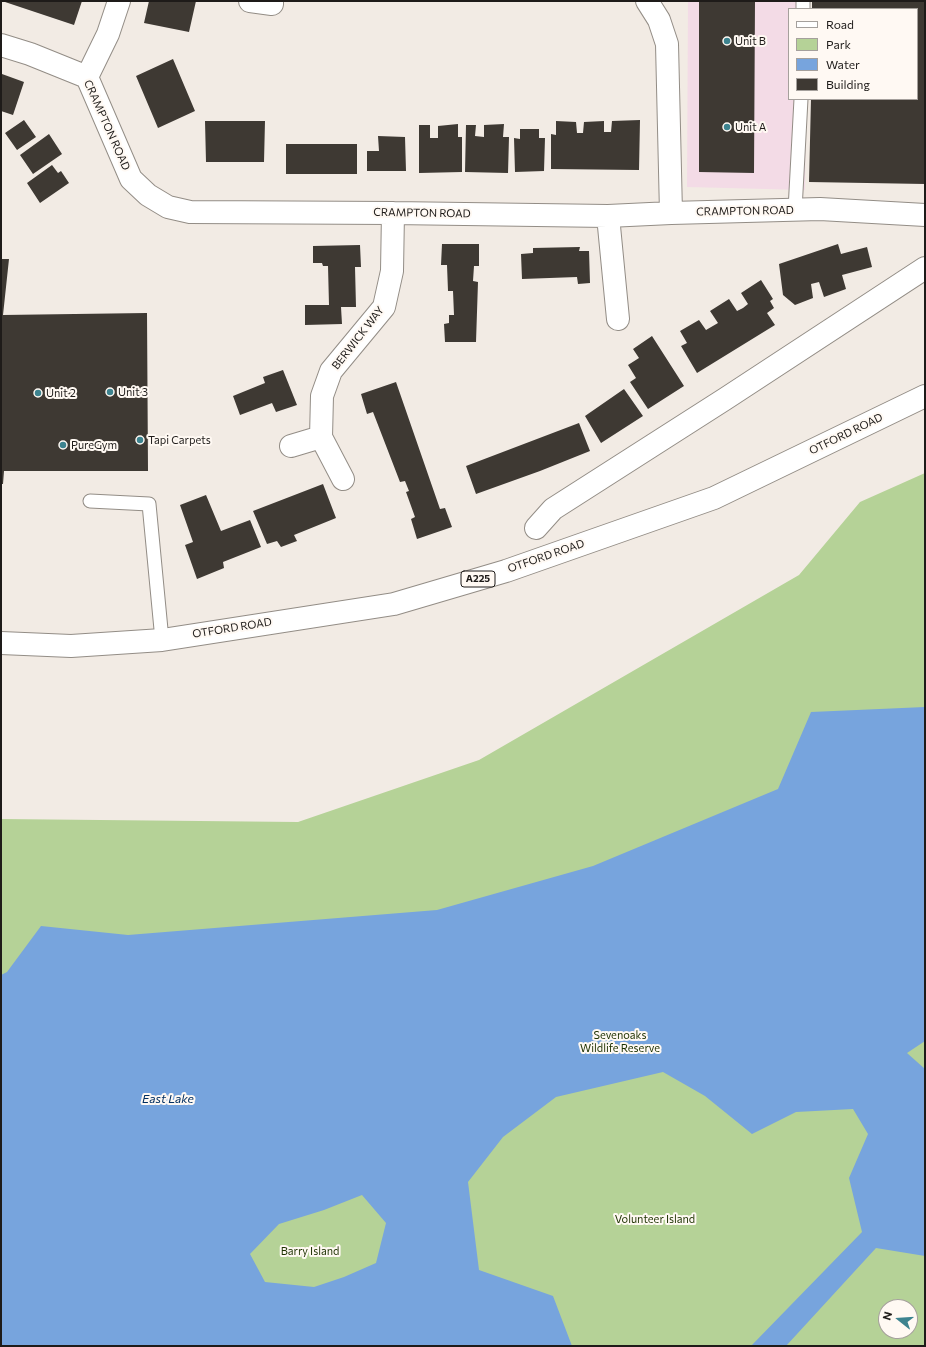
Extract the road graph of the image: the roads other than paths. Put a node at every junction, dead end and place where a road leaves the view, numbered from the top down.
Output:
1 (119, 1) edge
2 (250, 1) edge
3 (272, 1) edge
4 (647, 1) edge
5 (1, 45) edge
6 (87, 77) junction
7 (801, 100) edge
8 (795, 210) junction
9 (393, 213) junction
10 (671, 213) junction
11 (925, 215) edge
12 (608, 216) junction
13 (925, 268) edge
14 (618, 319) dead end
15 (925, 396) edge
16 (321, 437) junction
17 (291, 446) dead end
18 (343, 479) dead end
19 (90, 501) dead end
20 (536, 528) dead end
21 (162, 640) junction
22 (1, 643) edge

1 - 6 street
2 - 3 street
4 - 10 street
5 - 6 street, CRAMPTON ROAD
6 - 9 street, CRAMPTON ROAD
7 - 8 lane
8 - 10 street, CRAMPTON ROAD
8 - 11 street, CRAMPTON ROAD
9 - 12 street, CRAMPTON ROAD
9 - 16 street, BERWICK WAY
10 - 12 street, CRAMPTON ROAD
12 - 14 street
13 - 20 street
15 - 21 street, OTFORD ROAD / A225
16 - 17 street
16 - 18 street, BERWICK WAY
19 - 21 lane
21 - 22 street, OTFORD ROAD / A225

